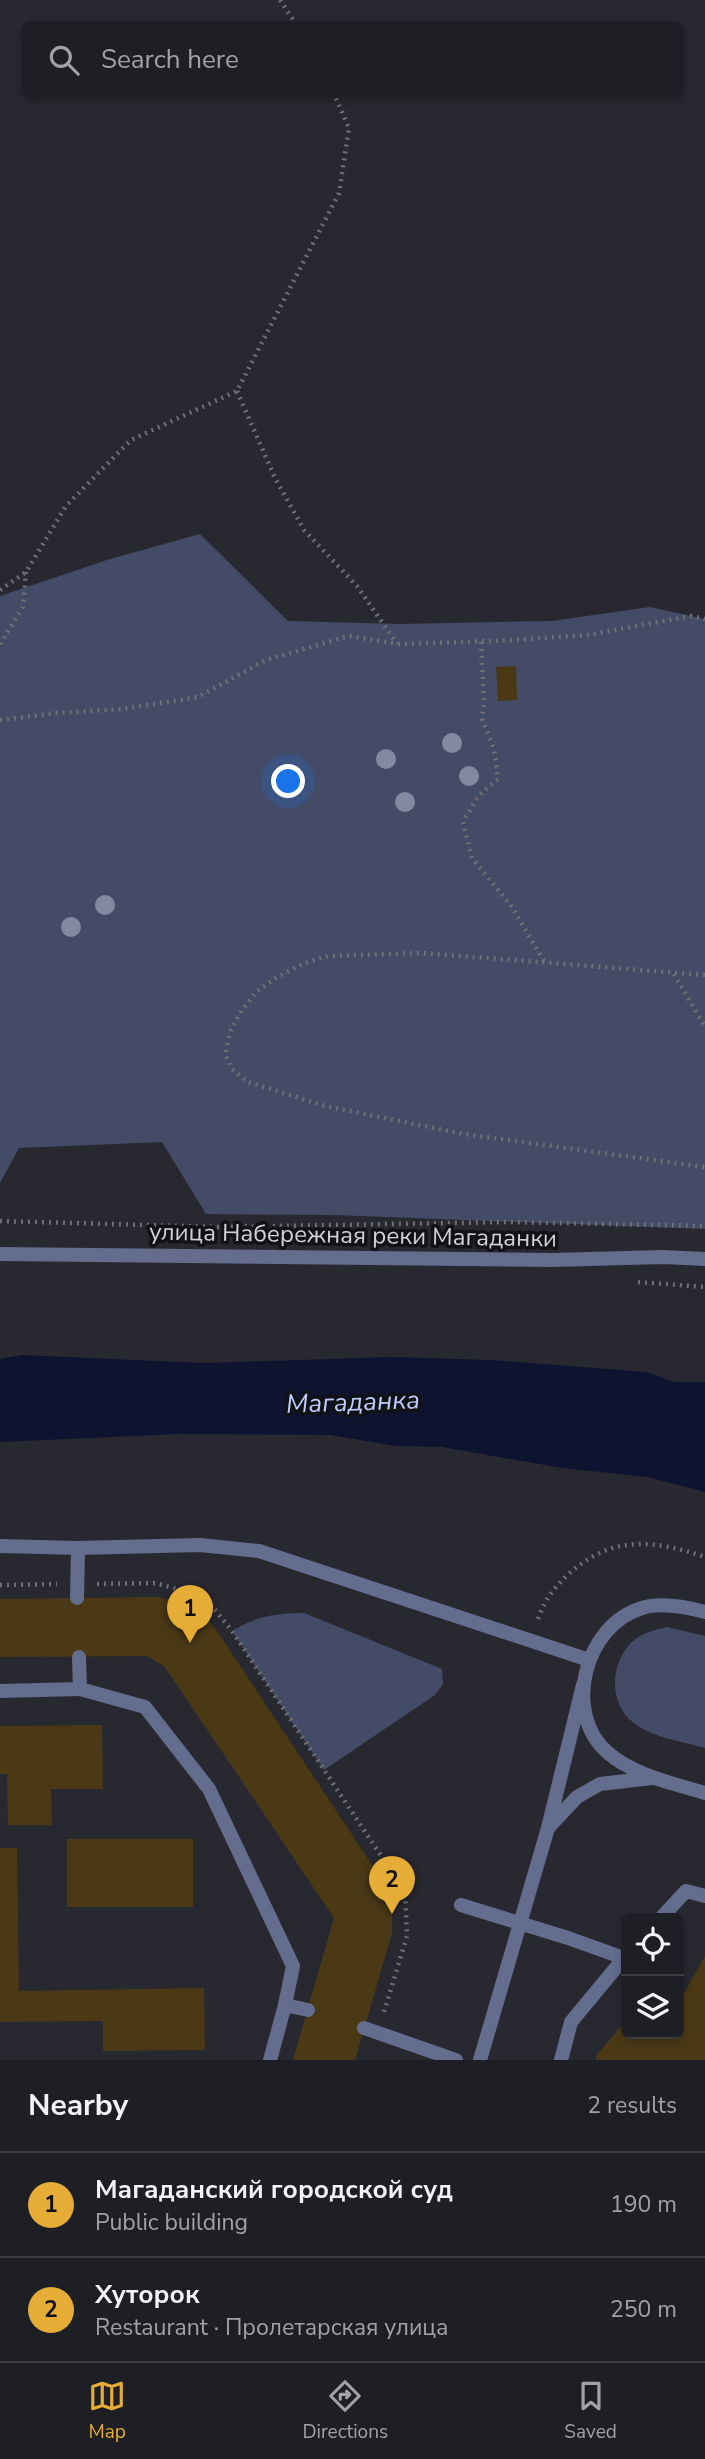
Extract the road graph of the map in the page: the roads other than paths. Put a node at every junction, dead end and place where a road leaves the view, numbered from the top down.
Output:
1 (0, 1254) edge
2 (705, 1259) edge
3 (0, 1546) edge
4 (78, 1548) junction
5 (77, 1591) road end
6 (703, 1612) edge
7 (79, 1657) dead end
8 (589, 1660) junction
9 (583, 1685) junction
10 (80, 1689) junction
11 (0, 1691) edge
12 (656, 1778) junction
13 (705, 1793) edge
14 (548, 1828) junction
15 (705, 1896) edge
16 (461, 1905) dead end
17 (666, 1913) edge
18 (520, 1923) junction
19 (621, 1956) edge
20 (621, 1962) edge
21 (285, 2005) junction
22 (308, 2010) dead end
23 (371, 2031) road end
24 (270, 2060) edge
25 (456, 2060) edge
26 (480, 2060) edge
27 (561, 2060) edge

1 - 2 street, улица Набережная реки Магаданки
3 - 4 street
4 - 5 street
4 - 8 street
6 - 8 street
7 - 10 street
8 - 9 street
9 - 12 street
9 - 14 street
10 - 11 street
10 - 21 street
12 - 13 street
12 - 14 street
14 - 18 street
15 - 17 street
16 - 18 street
18 - 19 street
18 - 26 street
20 - 27 street
21 - 22 street
21 - 24 street
23 - 25 street

